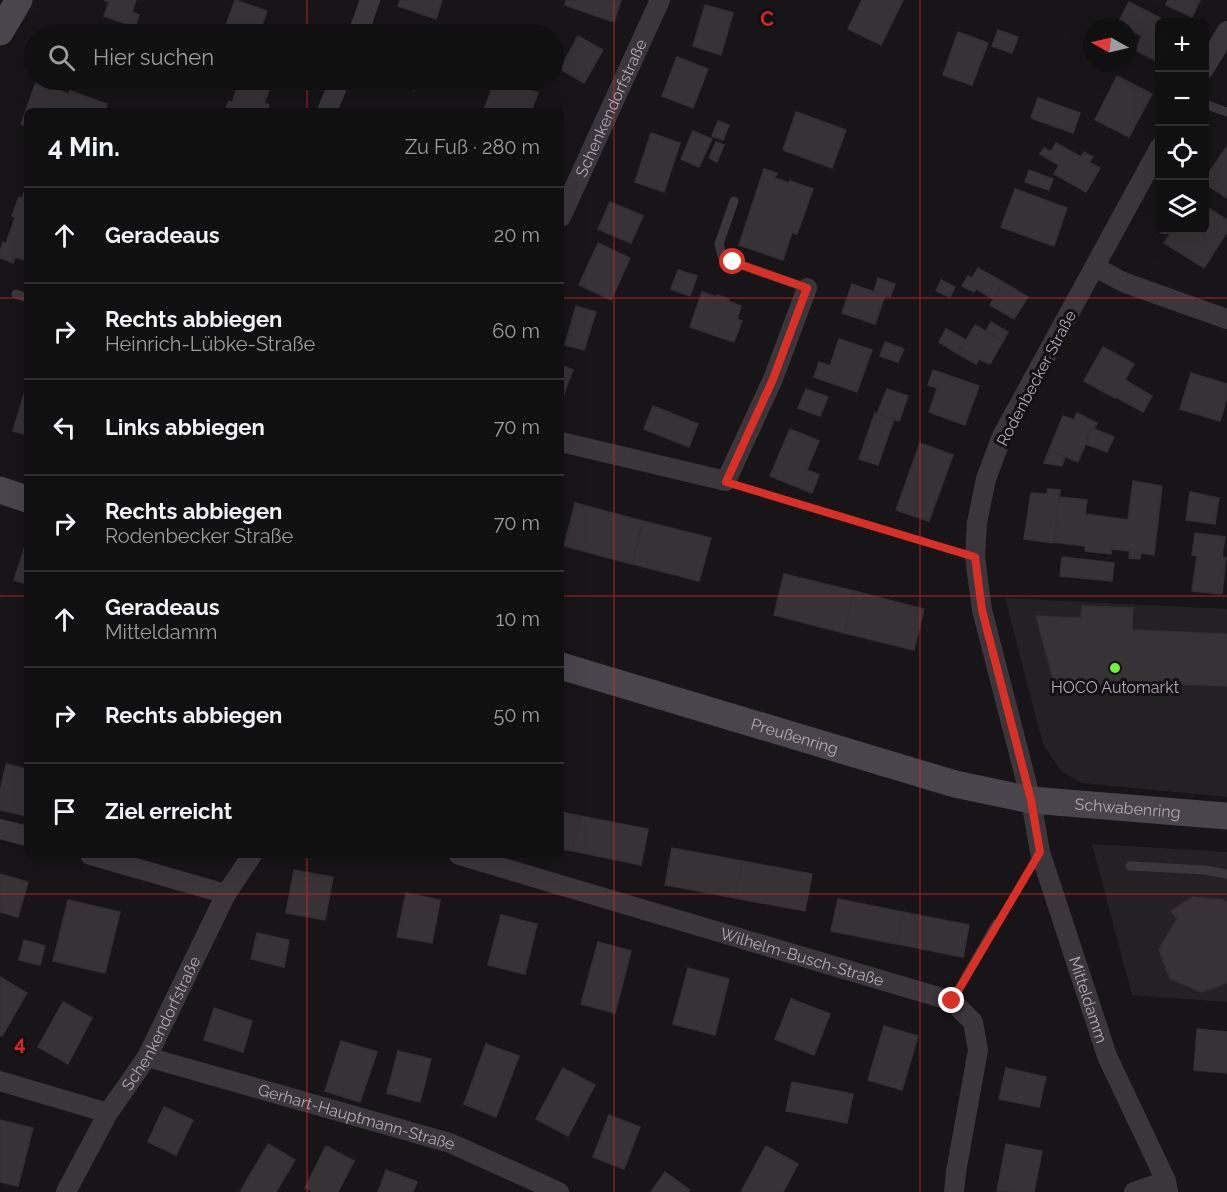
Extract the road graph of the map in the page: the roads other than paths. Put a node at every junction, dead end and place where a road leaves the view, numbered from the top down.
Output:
1 (19, 0) edge
2 (370, 0) edge
3 (660, 0) edge
4 (361, 24) edge
5 (1227, 31) edge
6 (0, 32) edge
7 (1209, 61) edge
8 (336, 90) edge
9 (1209, 106) edge
10 (328, 108) edge
11 (1227, 112) edge
12 (1155, 156) edge
13 (734, 201) dead end
14 (564, 208) edge
15 (1095, 267) junction
16 (807, 288) joint
17 (16, 294) dead end
18 (24, 297) edge
19 (1227, 319) edge
20 (564, 443) edge
21 (0, 490) edge
22 (24, 498) edge
23 (564, 667) edge
24 (1031, 800) junction
25 (1227, 816) edge
26 (0, 829) edge
27 (24, 836) edge
28 (100, 858) edge
29 (250, 858) edge
30 (469, 858) edge
31 (1130, 866) dead end
32 (1227, 874) edge
33 (226, 894) junction
34 (996, 924) road end
35 (952, 1001) junction
36 (147, 1057) junction
37 (0, 1081) edge
38 (108, 1113) junction
39 (1167, 1187) edge
40 (66, 1192) edge
41 (558, 1192) edge
42 (954, 1192) edge
43 (1134, 1192) edge

1 - 6 street
2 - 4 street
3 - 14 street, Schenkendorfstraße
5 - 7 street
8 - 10 street
9 - 11 lane
12 - 15 street, Rodenbecker Straße
13 - 16 lane
15 - 19 street
15 - 24 street, Rodenbecker Straße
16 - 20 street
17 - 18 lane
21 - 22 street
23 - 24 street, Preußenring
24 - 25 street, Schwabenring
24 - 39 street, Mitteldamm
26 - 27 street
28 - 33 street
29 - 33 street, Schenkendorfstraße
30 - 35 street, Wilhelm-Busch-Straße
31 - 32 lane
33 - 36 street, Schenkendorfstraße
34 - 35 lane
35 - 42 street, Wilhelm-Busch-Straße
36 - 38 street, Schenkendorfstraße
36 - 41 street, Gerhart-Hauptmann-Straße
37 - 38 street
38 - 40 street, Schenkendorfstraße
39 - 43 street

